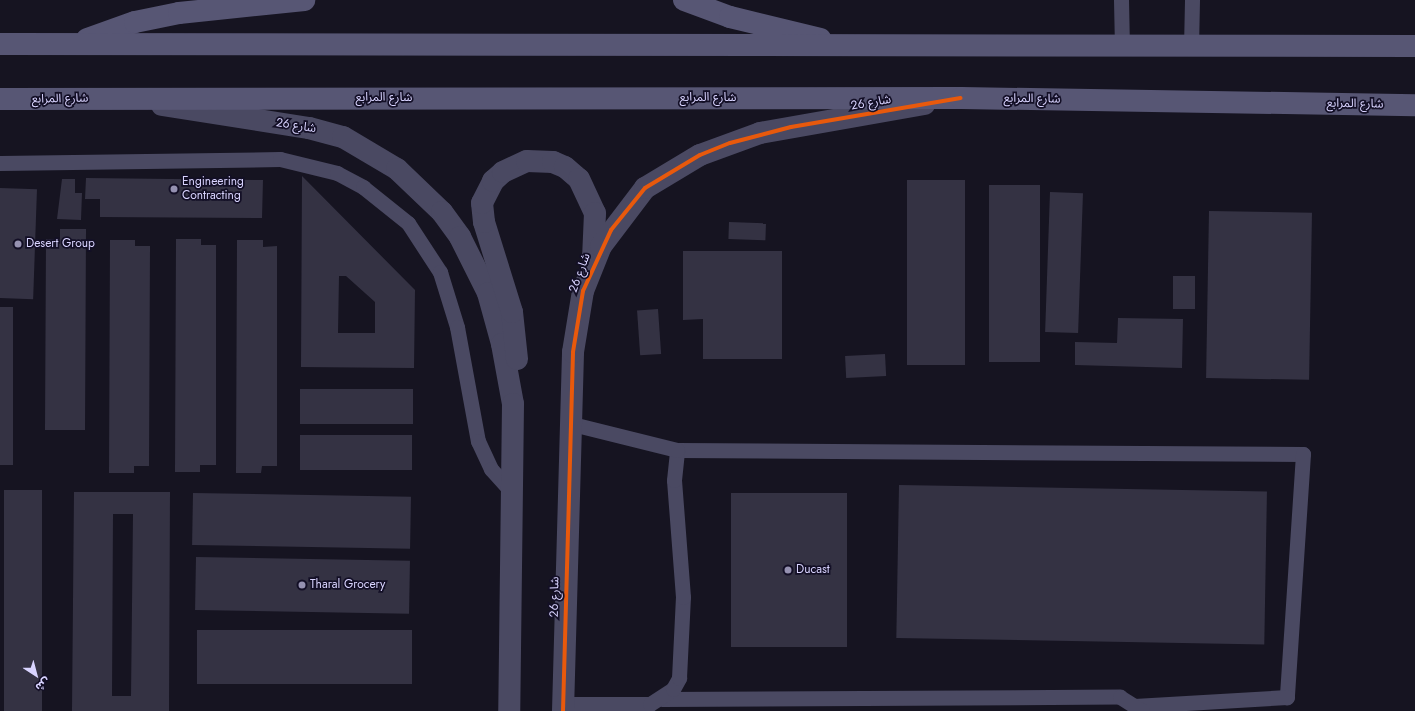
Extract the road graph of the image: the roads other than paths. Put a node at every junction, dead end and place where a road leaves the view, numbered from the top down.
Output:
1 (304, 0) edge
2 (684, 0) edge
3 (1121, 0) edge
4 (1192, 0) edge
5 (0, 44) edge
6 (72, 44) junction
7 (1415, 46) edge
8 (854, 48) junction
9 (1122, 48) junction
10 (1191, 48) junction
11 (115, 98) junction
12 (961, 98) junction
13 (0, 99) edge
14 (1415, 105) edge
15 (0, 163) edge
16 (593, 262) junction
17 (513, 404) junction
18 (568, 423) junction
19 (677, 450) junction
20 (512, 492) junction
21 (662, 699) junction
22 (563, 707) edge
23 (1138, 708) edge
24 (509, 711) edge

1 - 6 main road
2 - 8 main road
3 - 9 lane
4 - 10 lane
5 - 6 main road
6 - 8 main road
7 - 10 main road
8 - 9 main road
9 - 10 main road
11 - 12 main road, شارع المرابع
11 - 13 main road, شارع المرابع
11 - 17 street, شارع 26
12 - 14 main road, شارع المرابع
12 - 16 street, شارع 26
15 - 20 lane
16 - 17 street
16 - 18 street, شارع 26
17 - 20 street, شارع 26
18 - 19 lane
18 - 22 street, شارع 26
19 - 21 lane
19 - 23 lane
20 - 24 street, شارع 26
21 - 22 lane
21 - 23 lane

